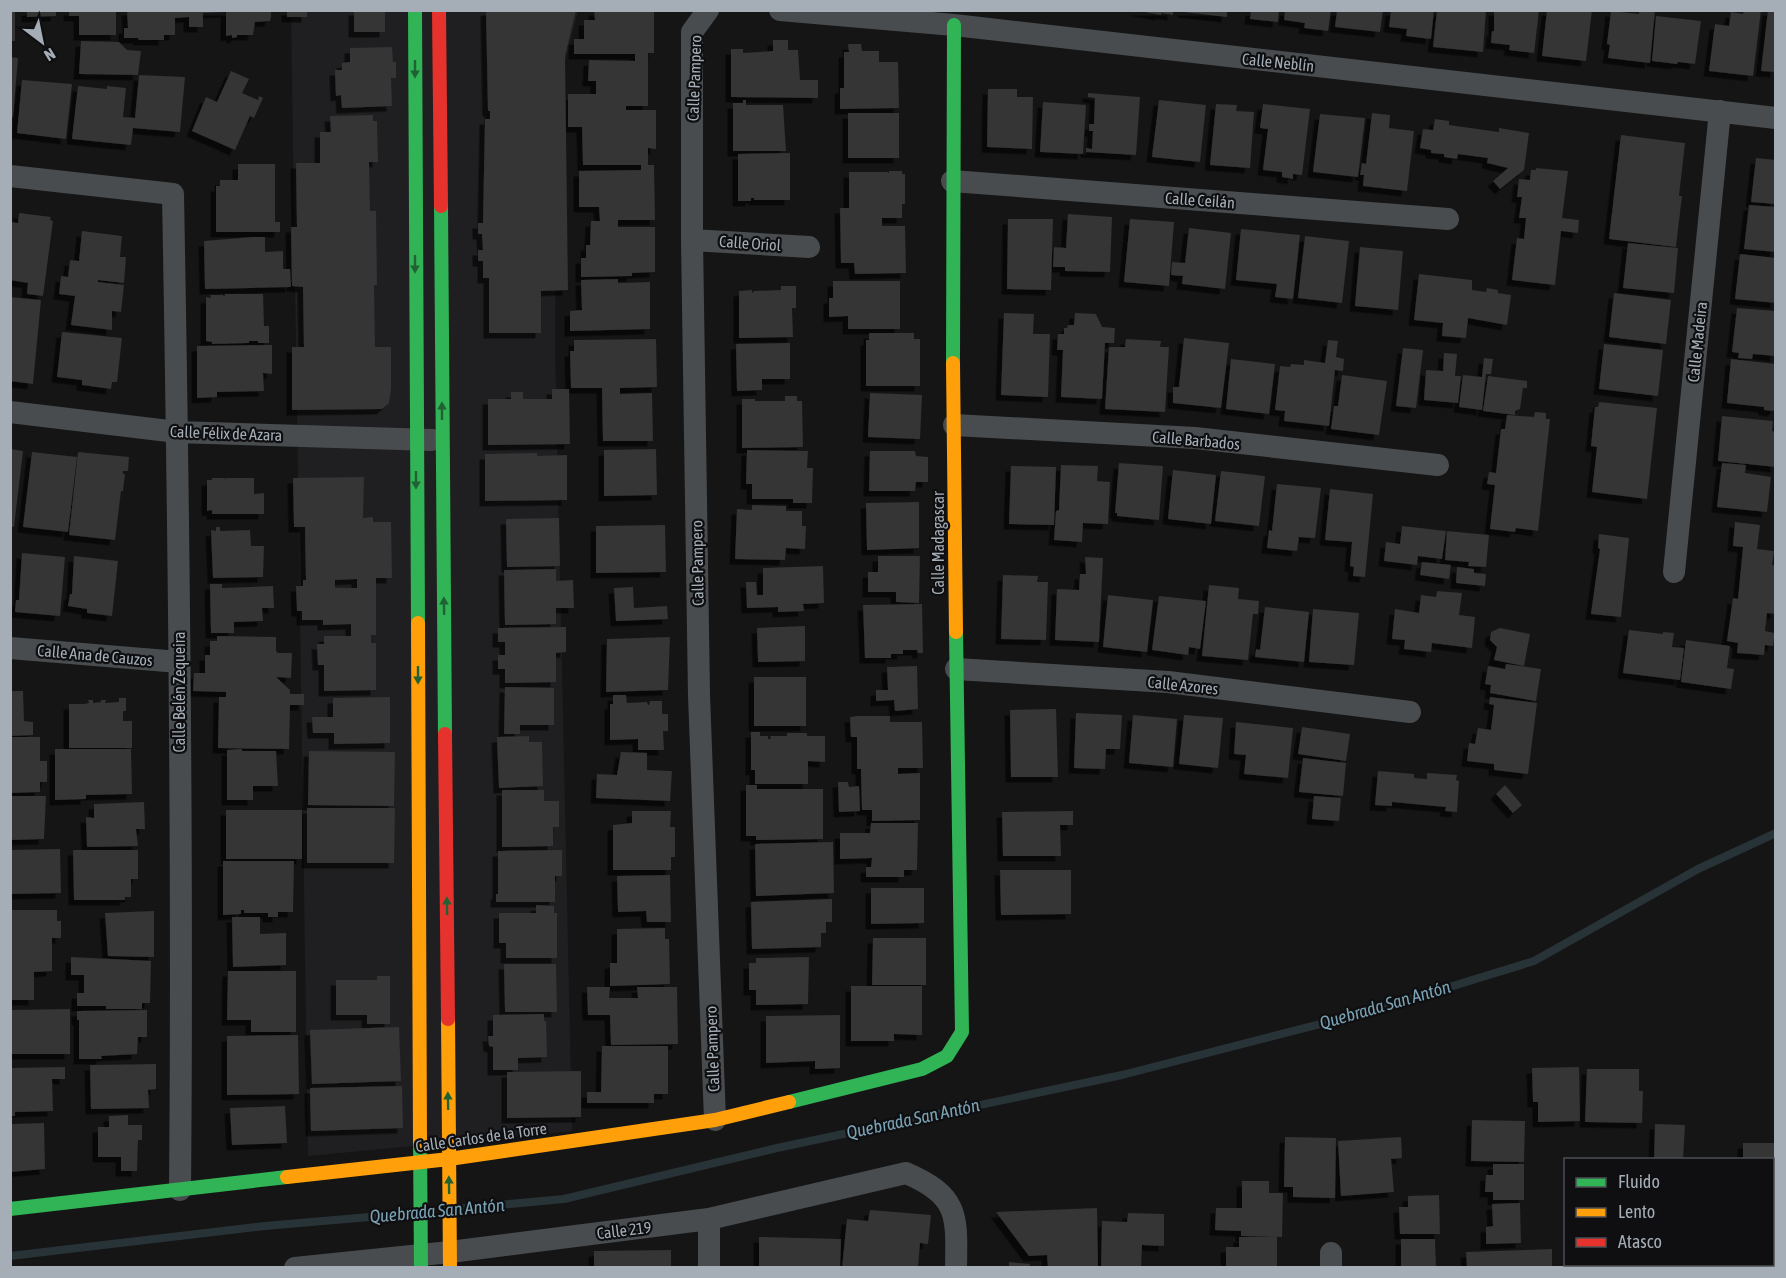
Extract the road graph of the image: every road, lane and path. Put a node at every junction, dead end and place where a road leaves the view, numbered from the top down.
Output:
1 (415, 10) edge
2 (439, 10) edge
3 (780, 10) edge
4 (707, 11) edge
5 (954, 25) junction
6 (1720, 111) junction
7 (1776, 118) edge
8 (10, 176) edge
9 (952, 181) junction
10 (1448, 219) dead end
11 (692, 240) junction
12 (809, 247) dead end
13 (10, 412) edge
14 (954, 425) junction
15 (177, 432) junction
16 (416, 440) junction
17 (442, 441) junction
18 (1438, 465) dead end
19 (1674, 572) dead end
20 (10, 648) edge
21 (179, 662) junction
22 (956, 669) junction
23 (1410, 711) dead end
24 (947, 1056) joint
25 (715, 1120) junction
26 (449, 1160) junction
27 (421, 1162) junction
28 (180, 1190) junction
29 (10, 1209) edge
30 (709, 1219) junction
31 (450, 1260) edge
32 (421, 1261) edge
33 (294, 1268) edge
34 (710, 1268) edge
35 (956, 1268) edge

1 -> 16 street
17 -> 2 street
3 - 5 street, Calle Neblín
4 - 11 street, Calle Pampero
5 - 6 street, Calle Neblín
5 - 9 street, Calle Madagascar
6 - 7 street, Calle Neblín
6 - 19 street, Calle Madeira
8 - 15 street, Calle Belén Zequeira
9 - 10 street, Calle Ceilán
9 - 14 street, Calle Madagascar
11 - 12 street, Calle Oriol
11 - 25 street, Calle Pampero
13 - 15 street, Calle Félix de Azara
14 - 18 street, Calle Barbados
14 - 22 street, Calle Madagascar
15 - 16 street, Calle Félix de Azara
15 - 21 street, Calle Belén Zequeira
16 - 17 street, Calle Félix de Azara
16 -> 27 street
26 -> 17 street
20 - 21 street, Calle Ana de Cauzos
21 - 28 street, Calle Belén Zequeira
22 - 23 street, Calle Azores
22 - 24 street, Calle Madagascar
24 - 25 street, Calle Carlos de la Torre
25 - 26 street, Calle Carlos de la Torre
26 - 27 street, Calle Carlos de la Torre
31 -> 26 street
27 - 28 street, Calle Carlos de la Torre
27 - 32 street
28 - 29 street, Calle Carlos de la Torre
30 - 31 street, Calle 219
30 - 34 street
30 - 35 street, Calle 219
31 - 32 street, Calle 219
32 - 33 street, Calle 219

